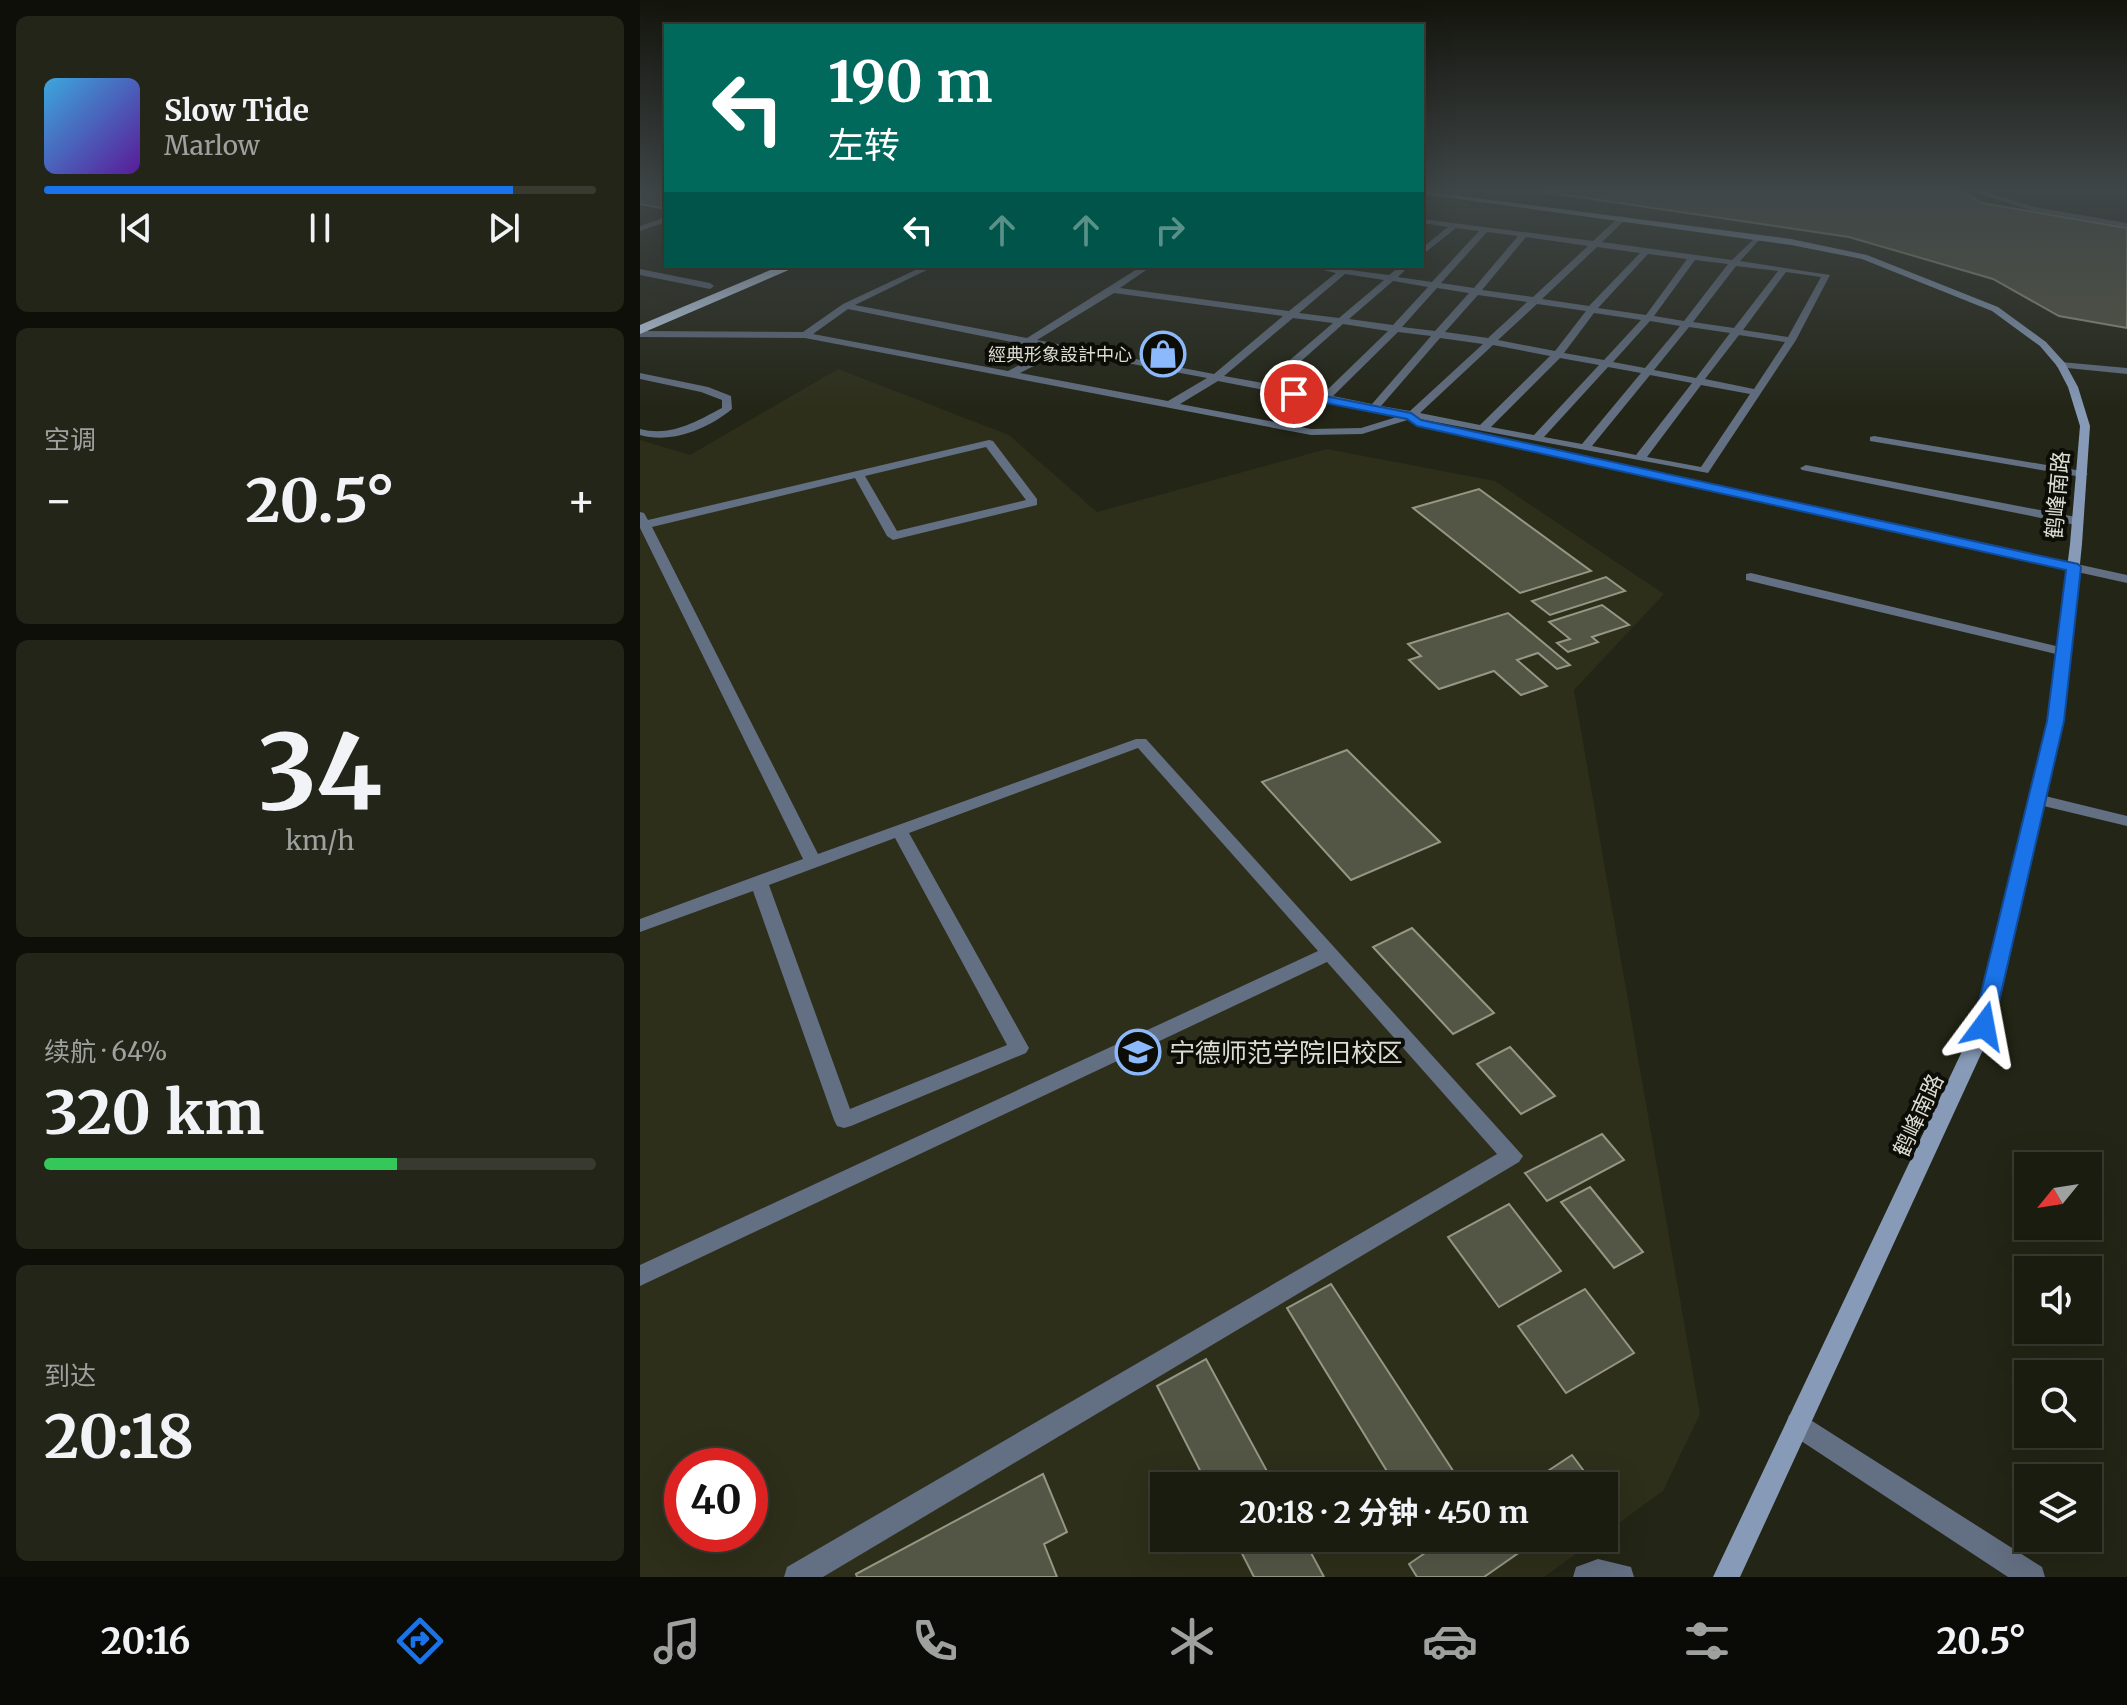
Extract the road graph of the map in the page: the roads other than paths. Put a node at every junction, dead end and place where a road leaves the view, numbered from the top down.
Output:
1 (1454, 265) edge
2 (1500, 265) edge
3 (1573, 265) edge
4 (1633, 265) edge
5 (1687, 265) edge
6 (1729, 265) edge
7 (1751, 265) edge
8 (1885, 265) edge
9 (749, 268) edge
10 (786, 268) edge
11 (927, 268) edge
12 (1145, 268) edge
13 (1402, 268) edge
14 (1346, 269) edge
15 (1784, 269) junction
16 (640, 272) edge
17 (1390, 278) junction
18 (1436, 285) junction
19 (710, 286) junction
20 (1112, 290) junction
21 (1478, 292) junction
22 (1537, 301) junction
23 (846, 306) junction
24 (1592, 309) junction
25 (1290, 313) junction
26 (640, 315) edge
27 (1648, 318) junction
28 (1343, 321) junction
29 (1686, 324) junction
30 (1396, 328) junction
31 (640, 332) edge
32 (1738, 332) junction
33 (1435, 334) junction
34 (805, 335) junction
35 (1791, 340) junction
36 (1027, 342) junction
37 (1493, 342) junction
38 (1060, 348) junction
39 (1558, 354) junction
40 (1606, 364) junction
41 (2061, 365) junction
42 (1645, 371) junction
43 (2127, 371) edge
44 (1010, 374) junction
45 (640, 376) edge
46 (1215, 378) junction
47 (1698, 381) junction
48 (1264, 388) junction
49 (1755, 392) junction
50 (1324, 399) junction
51 (1170, 405) junction
52 (1373, 409) junction
53 (1411, 416) junction
54 (1482, 429) junction
55 (640, 432) edge
56 (1536, 439) junction
57 (1874, 439) dead end
58 (1585, 448) junction
59 (1639, 459) junction
60 (1806, 468) dead end
61 (858, 474) junction
62 (2082, 474) junction
63 (642, 520) edge
64 (2076, 521) junction
65 (2073, 567) junction
66 (1751, 577) dead end
67 (2127, 579) edge
68 (2064, 652) junction
69 (2037, 799) junction
70 (2127, 821) edge
71 (899, 830) junction
72 (813, 862) junction
73 (759, 882) junction
74 (640, 926) edge
75 (1330, 953) junction
76 (640, 1276) edge
77 (1798, 1424) junction
78 (797, 1577) edge
79 (1586, 1577) edge
80 (1621, 1577) edge
81 (1726, 1577) edge
82 (2032, 1577) edge

1 - 18 street
2 - 21 street
3 - 22 street
4 - 24 street
5 - 27 street
6 - 29 street
7 - 15 street
8 - 41 street, 鹤峰南路
9 - 19 highway
10 - 31 highway
11 - 23 street
12 - 20 street
13 - 17 street
14 - 17 street
14 - 25 street
15 - 32 street
15 - 35 street
16 - 19 street
17 - 18 street
17 - 28 street
18 - 21 street
18 - 30 street
19 - 26 highway
20 - 25 street
20 - 36 street
21 - 22 street
21 - 33 street
22 - 24 street
22 - 37 street
23 - 34 street
23 - 36 street
24 - 27 street
24 - 39 street
25 - 28 street
25 - 46 street
27 - 29 street
27 - 40 street
28 - 30 street
28 - 48 street
29 - 32 street
29 - 42 street
30 - 33 street
30 - 50 street
31 - 34 street
32 - 35 street
32 - 47 street
33 - 37 street
33 - 52 street
34 - 44 street
35 - 49 street
36 - 38 street
37 - 39 street
37 - 53 street
38 - 44 street
38 - 46 street
39 - 40 street
39 - 54 street
40 - 42 street
40 - 56 street
41 - 43 street
41 - 62 street, 鹤峰南路
42 - 47 street
42 - 58 street
44 - 51 street
45 - 55 street
46 - 48 street
46 - 51 street
47 - 49 street
47 - 59 street
48 - 50 street
49 - 59 street
50 - 52 street
51 - 53 street
52 - 53 street
53 - 54 street
53 - 65 street
54 - 56 street
56 - 58 street
57 - 62 street
58 - 59 street
60 - 64 street
61 - 61 street
61 - 63 street
62 - 64 street, 鹤峰南路
63 - 72 street
64 - 65 street, 鹤峰南路
65 - 67 street
65 - 68 street, 鹤峰南路
66 - 68 street
68 - 69 street, 鹤峰南路
69 - 70 street
69 - 77 street, 鹤峰南路
71 - 72 street
71 - 73 street
71 - 75 street
72 - 73 street
73 - 74 street
75 - 76 street
75 - 78 street
77 - 81 street, 鹤峰南路
77 - 82 street
79 - 80 street

